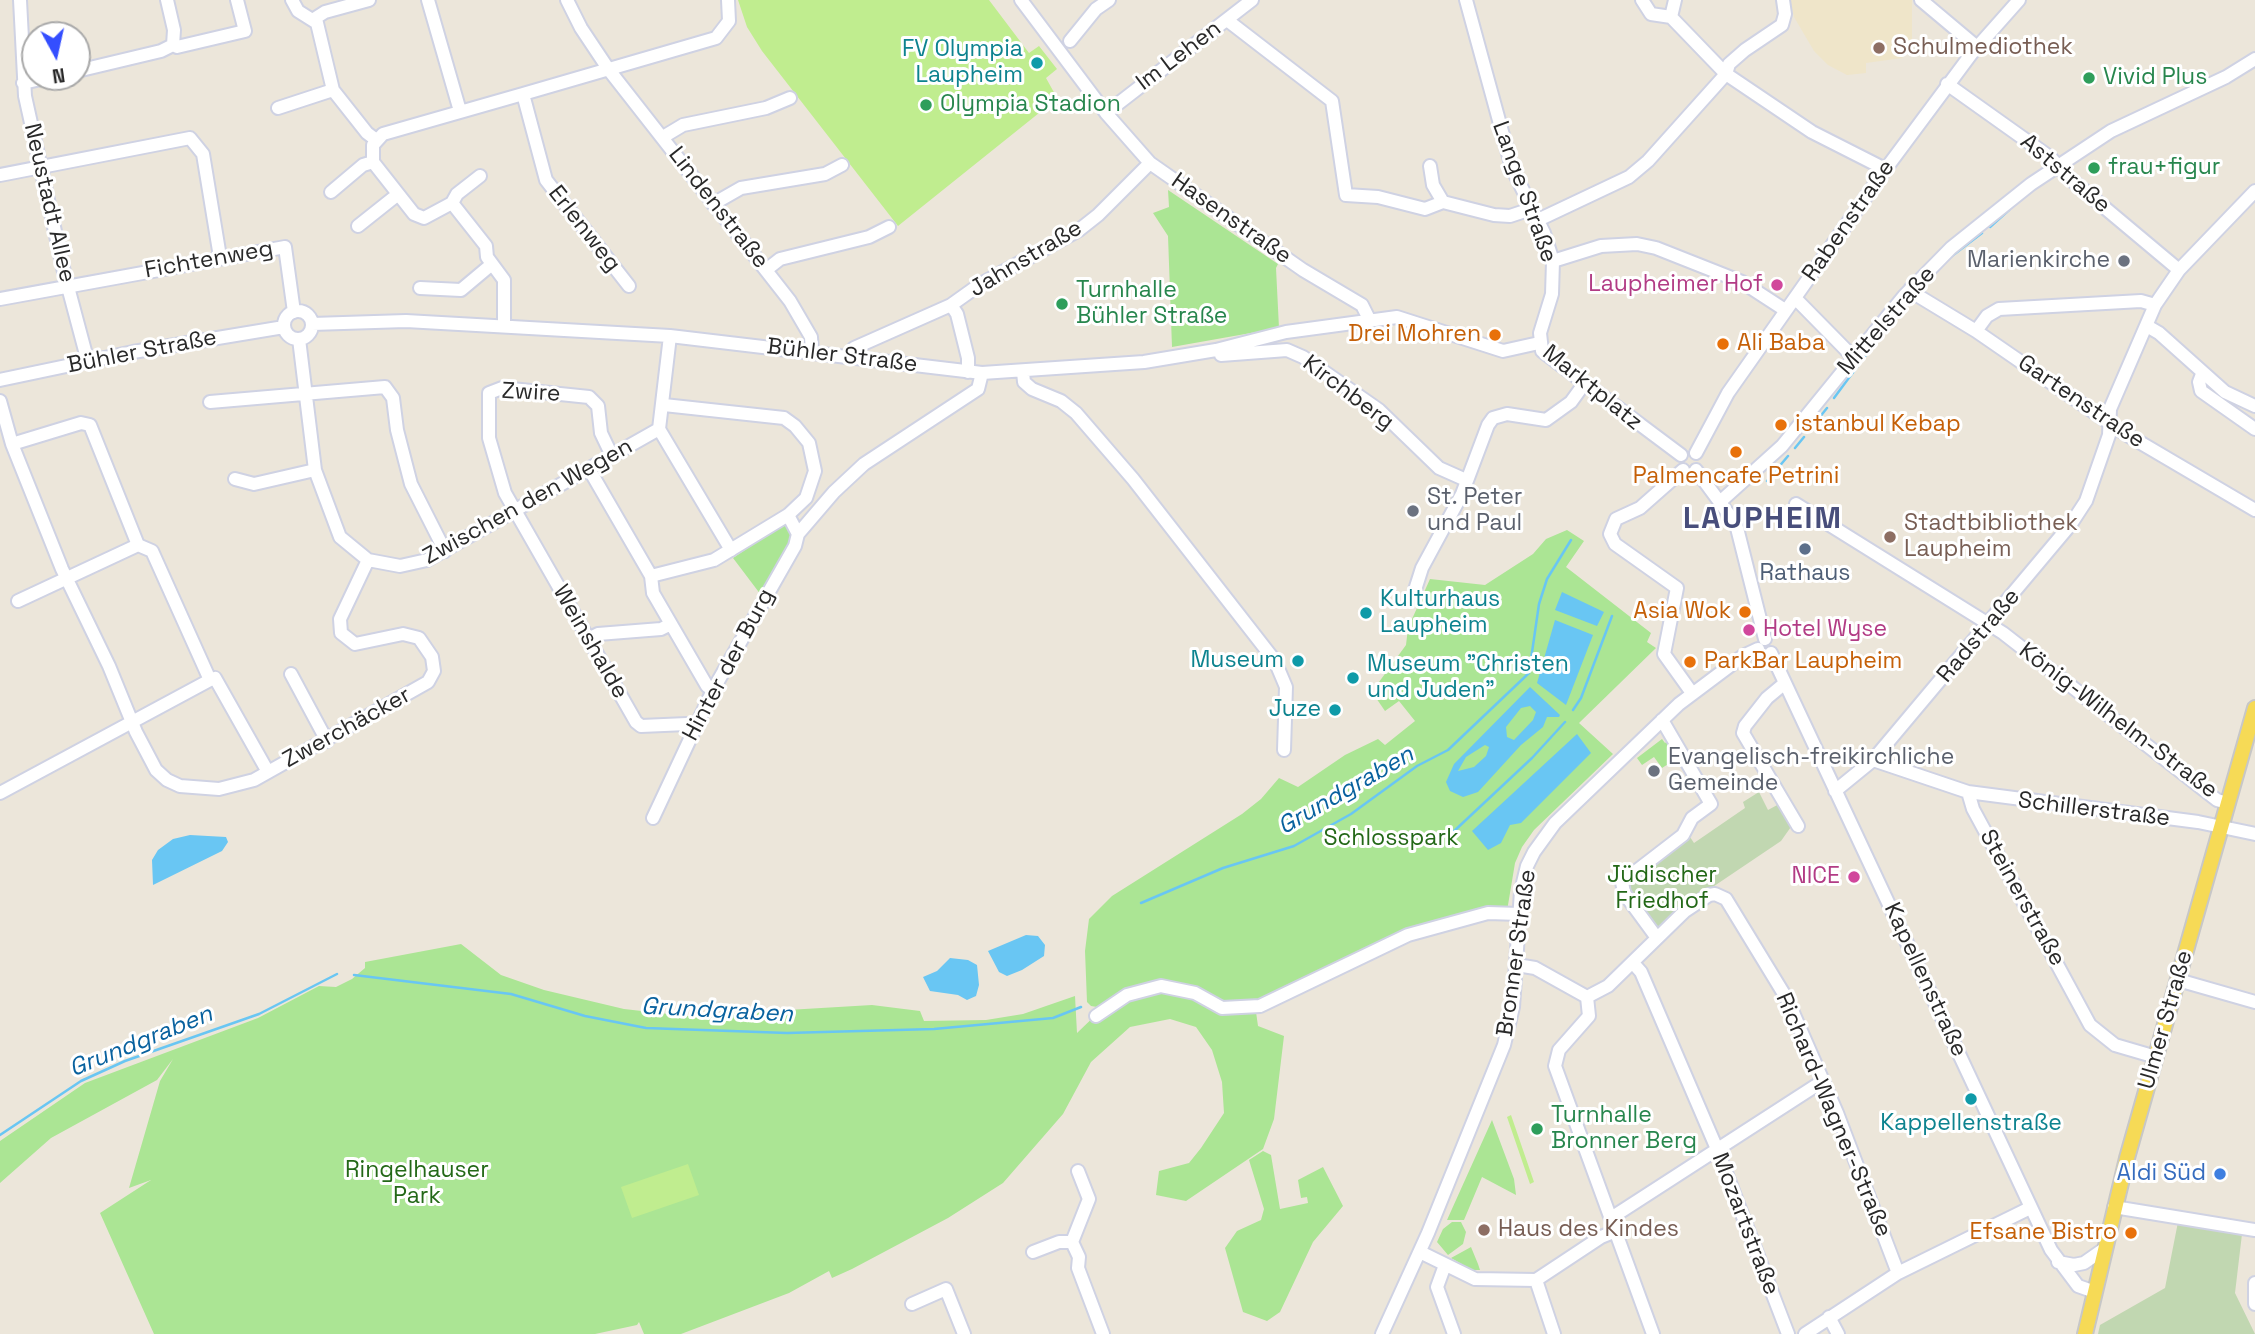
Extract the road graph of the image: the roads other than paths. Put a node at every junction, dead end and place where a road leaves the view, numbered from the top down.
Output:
1 (20, 0) edge
2 (167, 0) edge
3 (237, 0) edge
4 (292, 0) edge
5 (369, 0) edge
6 (428, 0) edge
7 (567, 0) edge
8 (728, 0) edge
9 (1020, 0) edge
10 (1109, 0) edge
11 (1252, 0) edge
12 (1466, 0) edge
13 (1643, 0) edge
14 (1675, 0) edge
15 (1783, 0) edge
16 (1921, 0) edge
17 (2019, 0) edge
18 (1671, 17) junction
19 (314, 19) junction
20 (1227, 20) junction
21 (21, 28) edge
22 (1070, 41) dead end
23 (173, 45) junction
24 (1977, 47) junction
25 (2255, 59) edge
26 (91, 68) edge
27 (609, 70) junction
28 (1726, 74) junction
29 (1947, 84) junction
30 (333, 90) junction
31 (25, 91) edge
32 (523, 94) junction
33 (790, 98) dead end
34 (278, 108) dead end
35 (460, 111) junction
36 (1106, 113) junction
37 (663, 138) junction
38 (375, 139) junction
39 (373, 162) junction
40 (1150, 163) junction
41 (842, 165) dead end
42 (1430, 166) dead end
43 (2058, 166) junction
44 (41, 167) junction
45 (1885, 169) junction
46 (0, 175) edge
47 (480, 176) dead end
48 (2255, 191) edge
49 (331, 192) dead end
50 (397, 195) junction
51 (1443, 202) junction
52 (452, 203) junction
53 (713, 204) junction
54 (1534, 215) junction
55 (358, 226) dead end
56 (889, 227) dead end
57 (220, 257) junction
58 (1553, 261) junction
59 (492, 264) junction
60 (766, 270) junction
61 (2179, 270) junction
62 (68, 285) junction
63 (629, 286) dead end
64 (420, 288) dead end
65 (1911, 288) junction
66 (1795, 298) junction
67 (0, 299) edge
68 (951, 305) junction
69 (2155, 306) junction
70 (1785, 310) junction
71 (294, 312) junction
72 (1369, 319) junction
73 (312, 324) junction
74 (504, 325) junction
75 (2147, 326) junction
76 (284, 327) junction
77 (1976, 331) junction
78 (670, 336) junction
79 (299, 339) junction
80 (1539, 343) junction
81 (1216, 350) junction
82 (811, 352) junction
83 (852, 357) junction
84 (1854, 358) junction
85 (88, 362) junction
86 (968, 372) junction
87 (1023, 372) junction
88 (982, 373) junction
89 (2202, 374) junction
90 (0, 380) edge
91 (1584, 384) junction
92 (304, 393) junction
93 (0, 401) edge
94 (210, 402) dead end
95 (664, 405) junction
96 (2251, 405) edge
97 (2240, 418) junction
98 (2110, 423) junction
99 (659, 429) junction
100 (2255, 429) edge
101 (12, 444) junction
102 (1696, 453) junction
103 (1681, 455) junction
104 (612, 456) junction
105 (589, 469) junction
106 (315, 470) junction
107 (1690, 470) junction
108 (235, 479) dead end
109 (1466, 480) junction
110 (814, 481) junction
111 (834, 492) junction
112 (1721, 501) junction
113 (1796, 504) dead end
114 (2255, 510) edge
115 (515, 511) junction
116 (788, 514) junction
117 (798, 534) junction
118 (138, 545) junction
119 (731, 550) junction
120 (445, 551) junction
121 (368, 560) junction
122 (650, 576) junction
123 (67, 578) junction
124 (1415, 590) dead end
125 (18, 601) dead end
126 (671, 624) junction
127 (1989, 625) junction
128 (588, 639) junction
129 (1764, 647) junction
130 (291, 674) dead end
131 (211, 680) junction
132 (1785, 683) junction
133 (713, 690) junction
134 (1692, 693) junction
135 (2255, 708) edge
136 (1662, 720) junction
137 (132, 722) junction
138 (694, 727) junction
139 (327, 741) junction
140 (1284, 750) dead end
141 (1873, 760) junction
142 (268, 772) junction
143 (1835, 791) junction
144 (1968, 792) junction
145 (0, 793) edge
146 (2227, 803) junction
147 (653, 818) dead end
148 (1798, 826) dead end
149 (2220, 826) junction
150 (2255, 834) edge
151 (1519, 914) junction
152 (1657, 938) junction
153 (1633, 963) junction
154 (1517, 965) junction
155 (2178, 980) junction
156 (1587, 997) junction
157 (2255, 1002) edge
158 (1096, 1016) dead end
159 (2156, 1057) junction
160 (1823, 1081) junction
161 (1717, 1149) junction
162 (1078, 1171) dead end
163 (2114, 1207) junction
164 (2030, 1208) junction
165 (1611, 1218) junction
166 (2255, 1230) edge
167 (1616, 1231) junction
168 (1072, 1242) junction
169 (2104, 1249) junction
170 (1033, 1252) dead end
171 (1420, 1252) junction
172 (2058, 1262) junction
173 (1445, 1265) junction
174 (1898, 1273) junction
175 (1536, 1280) junction
176 (2255, 1283) edge
177 (2095, 1292) junction
178 (912, 1304) dead end
179 (2255, 1304) edge
180 (1829, 1317) junction
181 (964, 1334) edge
182 (1102, 1334) edge
183 (1382, 1334) edge
184 (1454, 1334) edge
185 (1554, 1334) edge
186 (1653, 1334) edge
187 (1788, 1334) edge
188 (1805, 1334) edge
189 (1838, 1334) edge
190 (2085, 1334) edge

1 - 21 street, Neustadt Allee
2 - 23 street
3 - 23 street
4 - 19 street
5 - 19 street
6 - 35 street
7 - 27 street, Lindenstraße
8 - 27 street
9 - 36 street, Hasenstraße
10 - 22 street
11 - 20 street, Im Lehen
12 - 54 street, Lange Straße
13 - 18 street
14 - 18 street
15 - 28 street
16 - 24 street
17 - 24 street, Rabenstraße
18 - 28 street
19 - 30 street
20 - 36 street, Im Lehen
20 - 51 street
23 - 26 street
24 - 29 street, Rabenstraße
25 - 43 street, Mittelstraße
27 - 32 street
27 - 37 street, Lindenstraße
28 - 45 street
28 - 54 street
29 - 43 street, Aststraße
29 - 45 street, Rabenstraße
30 - 34 street
30 - 38 street
31 - 44 street, Neustadt Allee
32 - 35 street
32 - 63 street, Erlenweg
33 - 37 street
35 - 38 street
36 - 40 street, Hasenstraße
37 - 53 street, Lindenstraße
38 - 39 street
39 - 49 street
39 - 50 street
40 - 68 street, Jahnstraße
40 - 72 street, Hasenstraße
41 - 53 street
42 - 51 street
43 - 61 street, Aststraße
43 - 65 street, Mittelstraße
44 - 46 street
44 - 57 street
44 - 62 street, Neustadt Allee
45 - 66 street, Rabenstraße
47 - 52 street
48 - 61 street, Radstraße
50 - 52 street
50 - 55 street
51 - 54 street
52 - 59 street
53 - 60 street, Lindenstraße
54 - 58 street, Lange Straße
56 - 60 street
57 - 62 street, Fichtenweg
57 - 71 street, Fichtenweg
58 - 70 street
58 - 80 street, Lange Straße
59 - 64 street
59 - 74 street
60 - 82 street, Lindenstraße
61 - 69 street, Radstraße
62 - 67 street, Fichtenweg
62 - 85 street, Neustadt Allee
65 - 77 street, Gartenstraße
65 - 84 street, Mittelstraße
66 - 70 street, Rabenstraße
66 - 84 street
68 - 83 street
68 - 86 street, Jahnstraße
69 - 75 street, Radstraße
69 - 77 street
70 - 102 street, Rabenstraße
71 - 73 street
71 - 76 street
72 - 80 street, Marktplatz
72 - 81 street, Bühler Straße
73 - 74 street, Bühler Straße
73 - 79 street
74 - 78 street, Bühler Straße
75 - 89 street
75 - 98 street, Radstraße
76 - 79 street
76 - 85 street, Bühler Straße
77 - 98 street, Gartenstraße
78 - 82 street, Bühler Straße
78 - 95 street, Zwischen den Wegen
79 - 92 street
80 - 91 street, Marktplatz
81 - 87 street, Bühler Straße
81 - 109 street, Kirchberg
82 - 83 street, Bühler Straße
83 - 86 street, Bühler Straße
84 - 112 street, Mittelstraße
85 - 90 street, Bühler Straße
86 - 88 street, Bühler Straße
87 - 88 street, Bühler Straße
87 - 140 street
88 - 111 street, Hinter der Burg
89 - 96 street
89 - 97 street
91 - 103 street, Marktplatz
91 - 109 street
92 - 94 street
92 - 106 street
92 - 120 street
93 - 101 street, Zwerchäcker
95 - 99 street, Zwischen den Wegen
95 - 110 street
96 - 97 street
97 - 100 street
98 - 114 street, Gartenstraße
98 - 127 street, Radstraße
99 - 104 street, Zwischen den Wegen
99 - 119 street
101 - 118 street
101 - 123 street, Zwerchäcker
102 - 103 street
102 - 107 street
103 - 107 street
104 - 105 street, Zwischen den Wegen
104 - 115 street, Zwire
105 - 115 street, Zwischen den Wegen
105 - 122 street
106 - 108 street
106 - 121 street
107 - 112 street
107 - 134 street
109 - 124 street
110 - 111 street
110 - 116 street
111 - 117 street, Hinter der Burg
112 - 129 street, Kapellenstraße
113 - 127 street, König-Wilhelm-Straße
115 - 120 street, Zwischen den Wegen
115 - 128 street, Weinshalde
116 - 117 street
116 - 119 street
117 - 133 street, Hinter der Burg
118 - 123 street
118 - 131 street
119 - 122 street
120 - 121 street, Zwischen den Wegen
121 - 139 street, Zwerchäcker
122 - 126 street
123 - 125 street
123 - 137 street, Zwerchäcker
126 - 128 street
126 - 133 street
127 - 141 street, Radstraße
127 - 146 street, König-Wilhelm-Straße
128 - 138 street, Weinshalde
129 - 132 street, Kapellenstraße
129 - 134 street, Bronner Straße
130 - 139 street
131 - 137 street
131 - 142 street
132 - 143 street, Kapellenstraße
132 - 148 street
133 - 138 street, Hinter der Burg
134 - 136 street, Bronner Straße
135 - 146 main road, Ulmer Straße
136 - 151 street, Bronner Straße
136 - 152 street
137 - 142 street, Zwerchäcker
137 - 145 street
138 - 147 street, Hinter der Burg
139 - 142 street, Zwerchäcker
141 - 143 street, Radstraße
141 - 144 street
143 - 164 street, Kapellenstraße
144 - 149 street, Schillerstraße
144 - 159 street, Steinerstraße
146 - 149 main road, Ulmer Straße
149 - 150 street, König-Wilhelm-Straße
149 - 155 main road, Ulmer Straße
151 - 154 street, Bronner Straße
151 - 158 street
152 - 153 street
152 - 160 street, Richard-Wagner-Straße
153 - 156 street
153 - 161 street, Mozartstraße
154 - 156 street
154 - 171 street, Bronner Straße
155 - 157 street
155 - 159 main road, Ulmer Straße
156 - 165 street
159 - 163 main road, Ulmer Straße
160 - 161 street
160 - 174 street, Richard-Wagner-Straße
161 - 165 street
161 - 187 street, Mozartstraße
162 - 168 street
163 - 166 street
163 - 169 main road, Ulmer Straße
164 - 172 street, Kapellenstraße
164 - 174 street
165 - 167 street
167 - 175 street
167 - 186 street
168 - 170 street
168 - 182 street
169 - 172 street
169 - 177 main road, Ulmer Straße
171 - 173 street
171 - 183 street, Bronner Straße
172 - 177 street, Kapellenstraße
173 - 175 street
173 - 184 street
174 - 180 street
175 - 185 street
176 - 179 street
177 - 190 main road, Ulmer Straße
178 - 181 street
180 - 188 street
180 - 189 street

